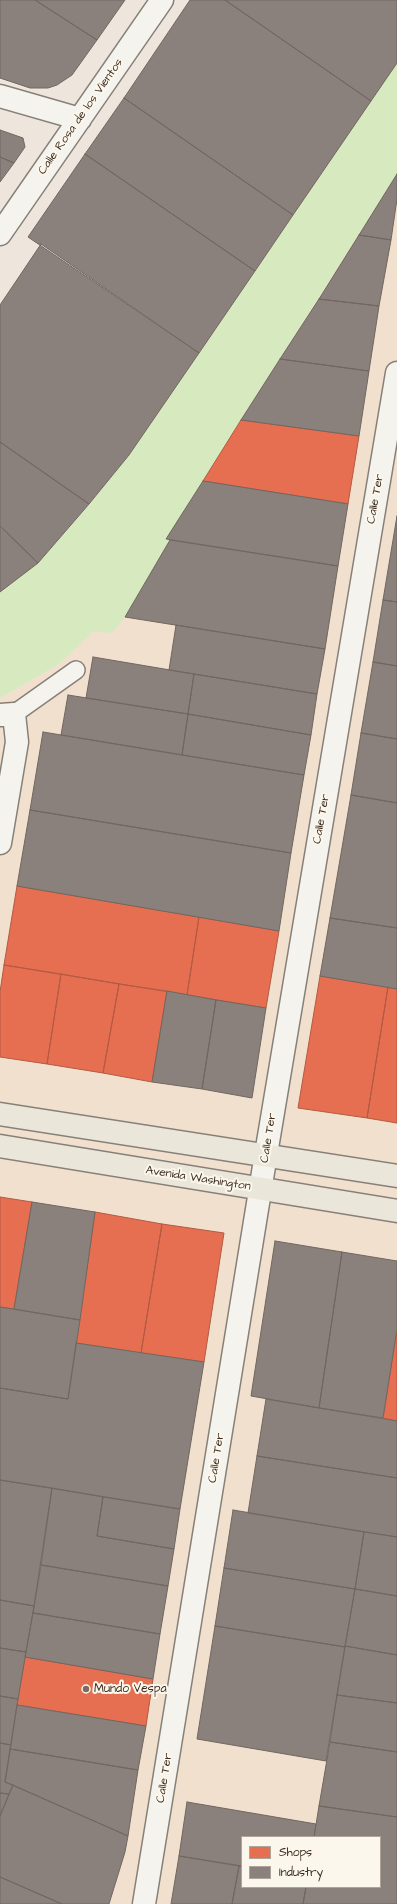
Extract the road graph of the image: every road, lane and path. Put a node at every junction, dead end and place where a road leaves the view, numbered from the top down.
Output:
1 (162, 0) edge
2 (0, 96) edge
3 (80, 119) junction
4 (0, 234) edge
5 (397, 373) edge
6 (76, 670) dead end
7 (7, 714) edge
8 (0, 843) edge
9 (0, 1114) edge
10 (0, 1146) edge
11 (266, 1154) junction
12 (397, 1176) edge
13 (261, 1189) junction
14 (397, 1211) edge
15 (144, 1904) edge

1 - 3 street, Calle Rosa de los Vientos
2 - 3 street
3 - 4 street, Calle Rosa de los Vientos
5 - 11 street, Calle Ter
6 - 7 lane
7 - 8 street
9 - 11 main road
10 - 13 main road, Avenida Washington
11 - 12 main road
11 - 13 street, Calle Ter
13 - 14 main road, Avenida Washington
13 - 15 street, Calle Ter

